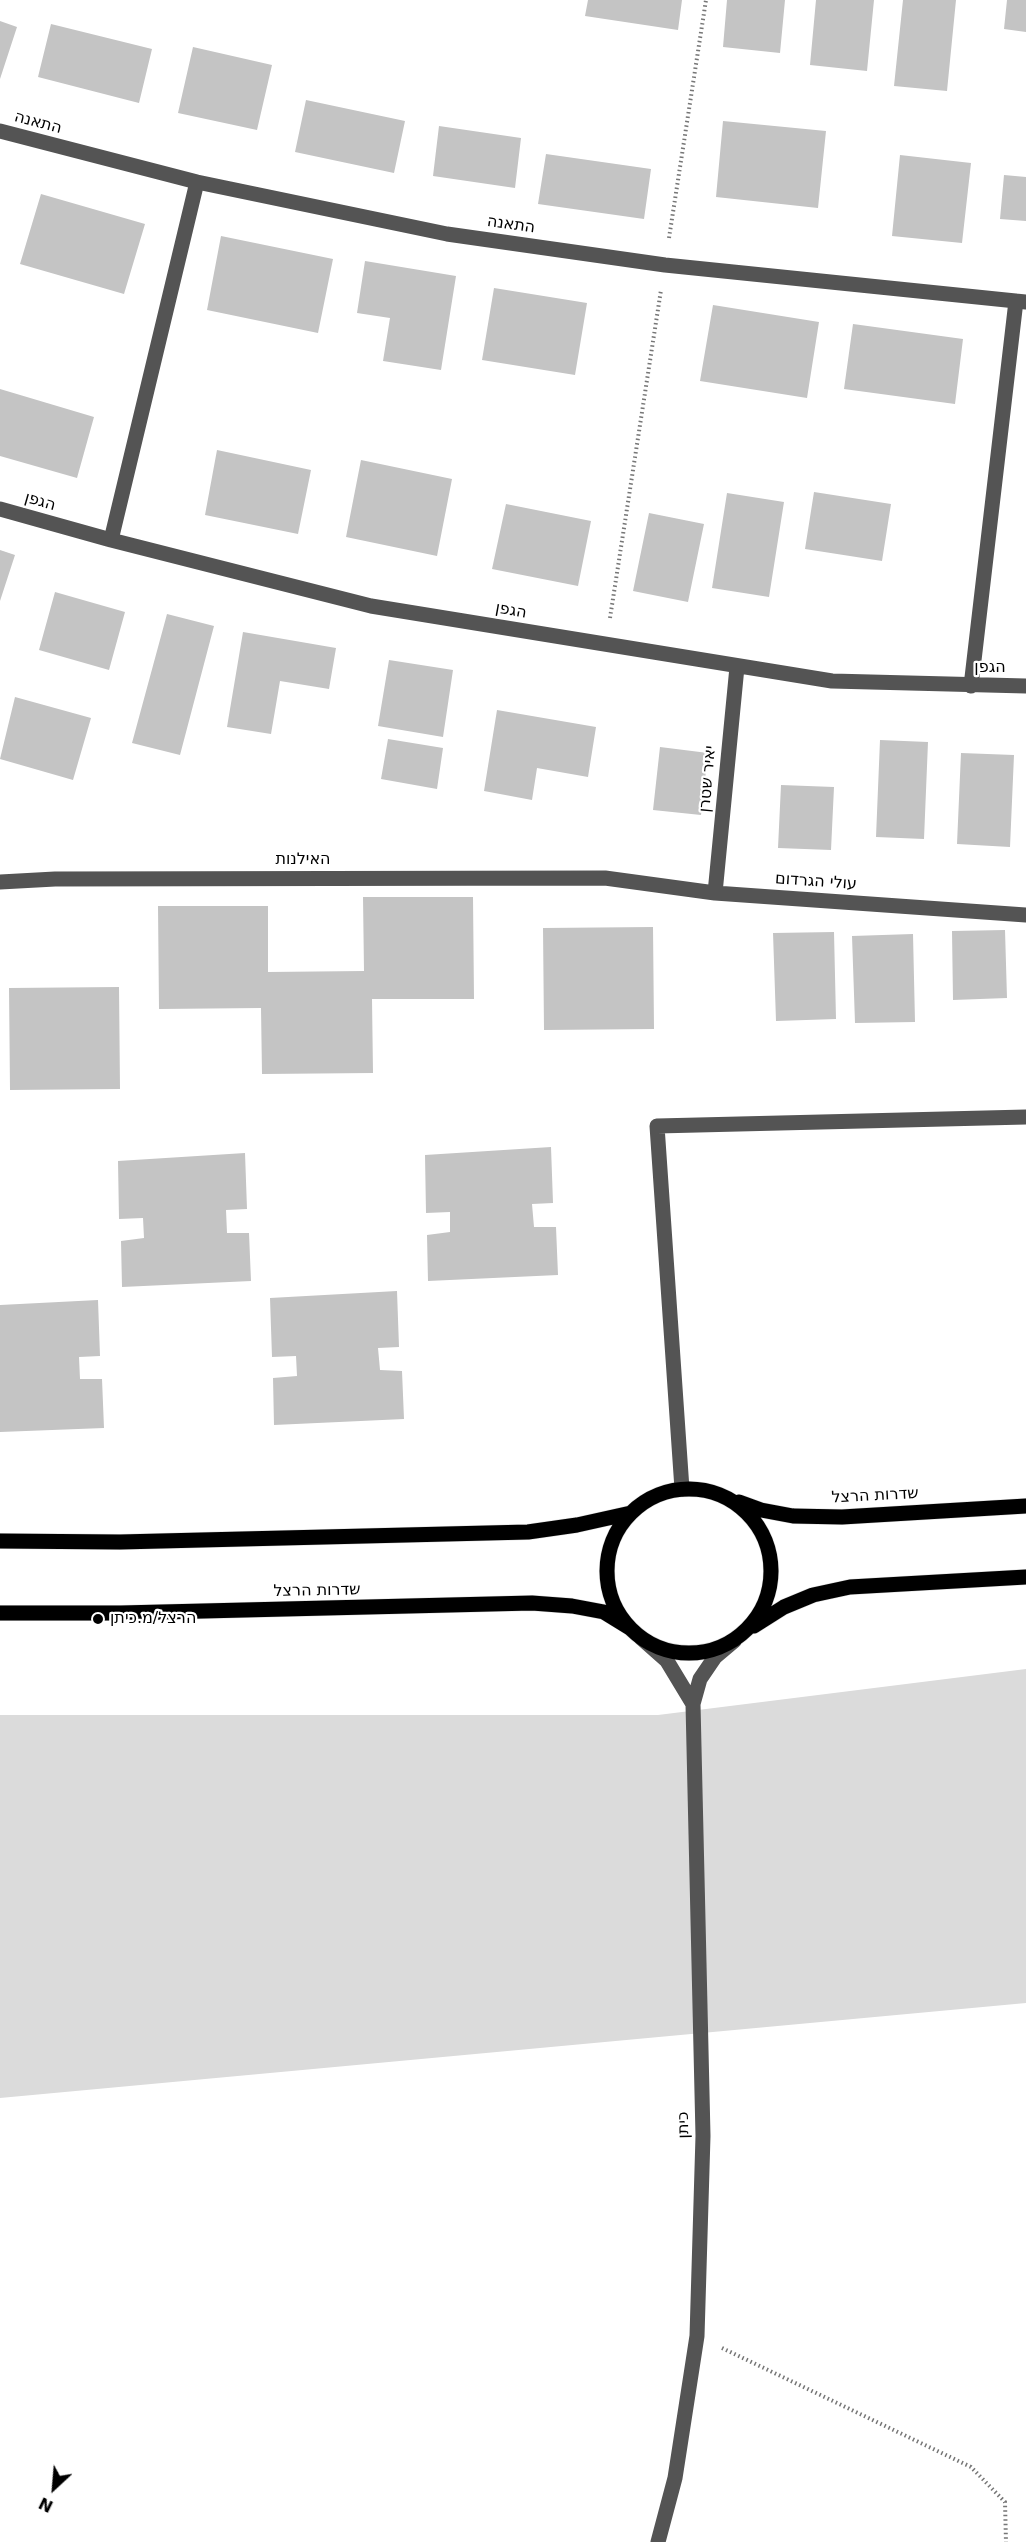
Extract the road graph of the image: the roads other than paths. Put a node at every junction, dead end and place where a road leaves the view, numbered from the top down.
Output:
1 (0, 131) edge
2 (197, 182) junction
3 (1021, 302) edge
4 (0, 509) edge
5 (111, 540) junction
6 (737, 667) junction
7 (971, 686) junction
8 (1026, 686) edge
9 (605, 878) joint
10 (0, 882) edge
11 (715, 893) junction
12 (1026, 915) edge
13 (1026, 1117) edge
14 (682, 1489) junction
15 (728, 1498) junction
16 (1026, 1506) edge
17 (631, 1513) junction
18 (0, 1541) edge
19 (1026, 1577) edge
20 (0, 1613) edge
21 (746, 1630) junction
22 (636, 1633) junction
23 (734, 1641) junction
24 (693, 1704) junction
25 (658, 2542) edge

1 - 2 street, התאנה
2 - 3 street, התאנה
2 - 5 street
3 - 7 street
4 - 5 street, הגפן
5 - 6 street, הגפן
6 - 7 street, הגפן
6 - 11 street, יאיר שטרן
7 - 8 street, הגפן
9 - 10 street, האילנות
9 - 11 street, עולי הגרדום
11 - 12 street, עולי הגרדום
13 - 14 street
14 - 15 main road
14 - 17 main road
15 - 16 main road, שדרות הרצל
15 - 21 main road
17 - 18 main road
17 - 22 main road
19 - 21 main road
20 - 22 main road, שדרות הרצל
21 - 23 main road
22 - 23 main road
22 - 24 street, כיתן
23 - 24 street, כיתן
24 - 25 street, כיתן

